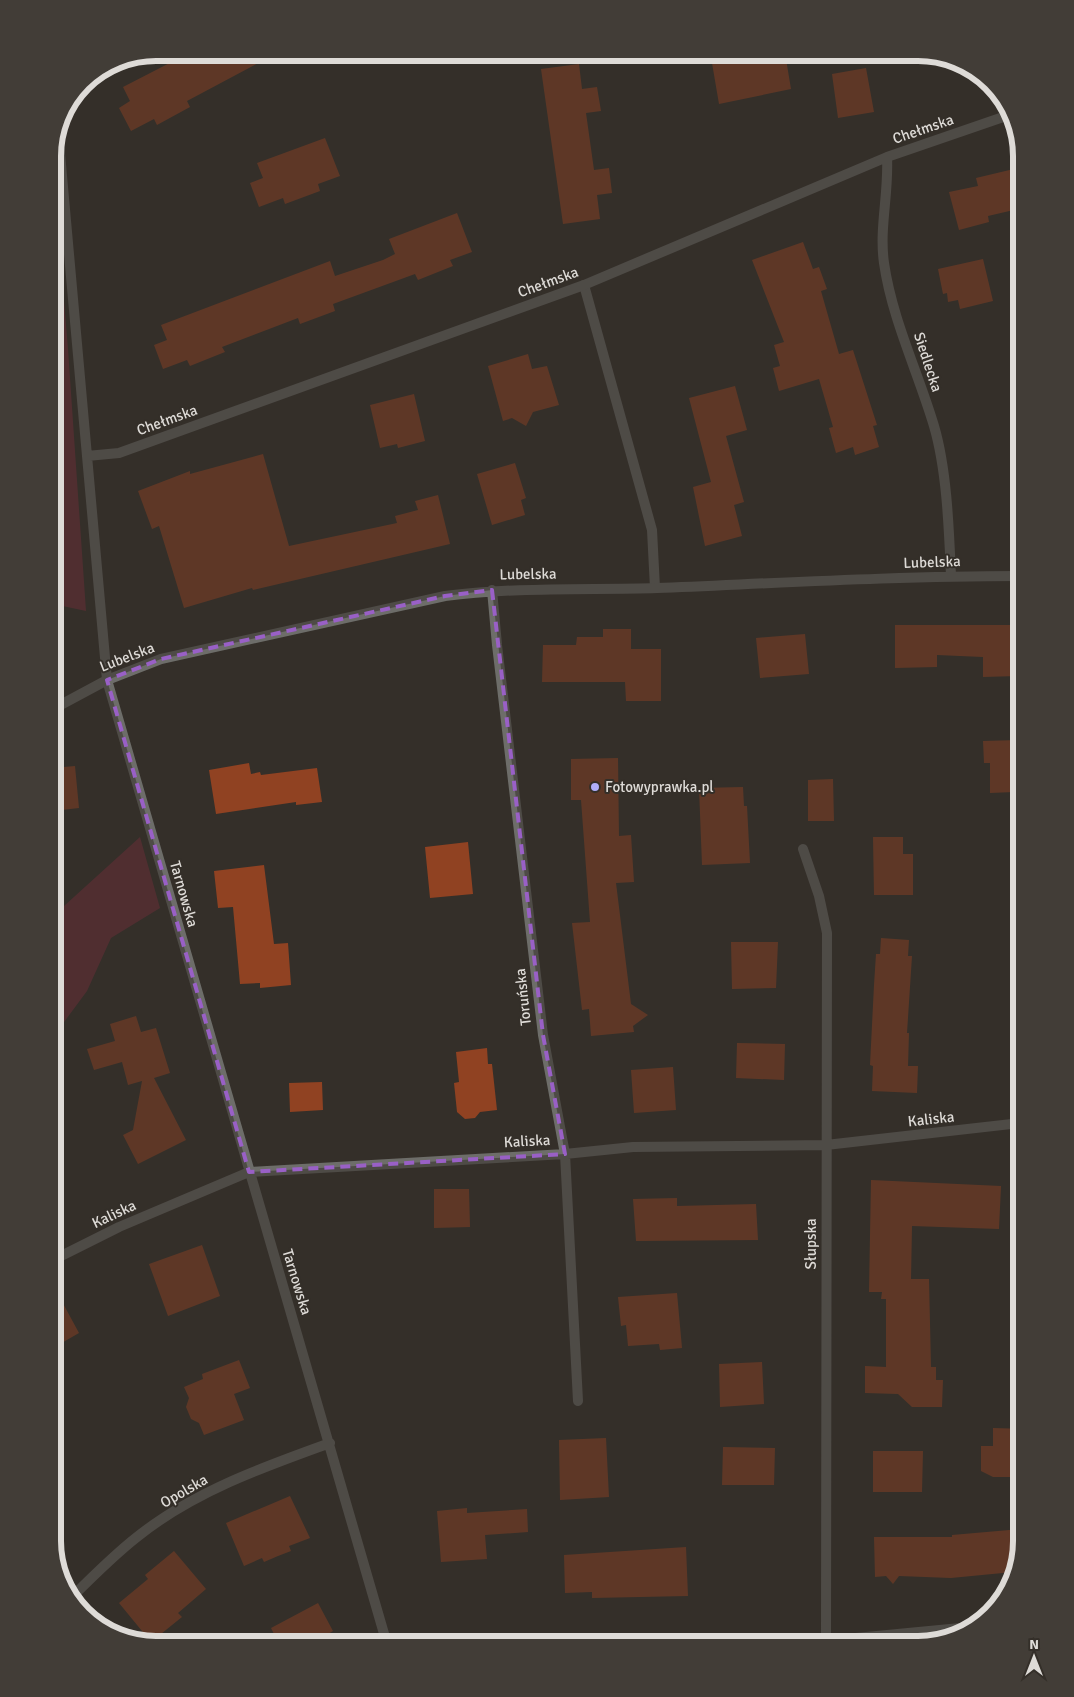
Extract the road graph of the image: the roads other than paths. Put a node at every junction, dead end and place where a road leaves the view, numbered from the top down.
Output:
1 (1004, 117) edge
2 (887, 157) junction
3 (61, 165) edge
4 (584, 285) junction
5 (87, 456) junction
6 (951, 576) junction
7 (1013, 576) edge
8 (655, 588) junction
9 (492, 590) junction
10 (107, 680) junction
11 (61, 705) edge
12 (803, 849) dead end
13 (1013, 1124) edge
14 (826, 1145) junction
15 (565, 1154) junction
16 (249, 1172) junction
17 (61, 1256) edge
18 (578, 1401) dead end
19 (330, 1443) junction
20 (77, 1592) edge
21 (955, 1629) edge
22 (385, 1636) edge
23 (826, 1636) edge
24 (878, 1636) edge

1 - 2 street, Chełmska
2 - 4 street, Chełmska
2 - 6 street, Siedlecka
3 - 5 street, Tarnowska
4 - 5 street, Chełmska
4 - 8 street
5 - 10 street, Tarnowska
6 - 7 street, Lubelska
6 - 8 street, Lubelska
8 - 9 street, Lubelska
9 - 10 street, Lubelska
9 - 15 street, Toruńska
10 - 11 street, Lubelska
10 - 16 street, Tarnowska
12 - 14 street, Słupska
13 - 14 street, Kaliska
14 - 15 street, Kaliska
14 - 23 street, Słupska
15 - 16 street, Kaliska
15 - 18 street, Toruńska
16 - 17 street, Kaliska
16 - 19 street, Tarnowska
19 - 20 street, Opolska
19 - 22 street, Tarnowska
21 - 24 street

